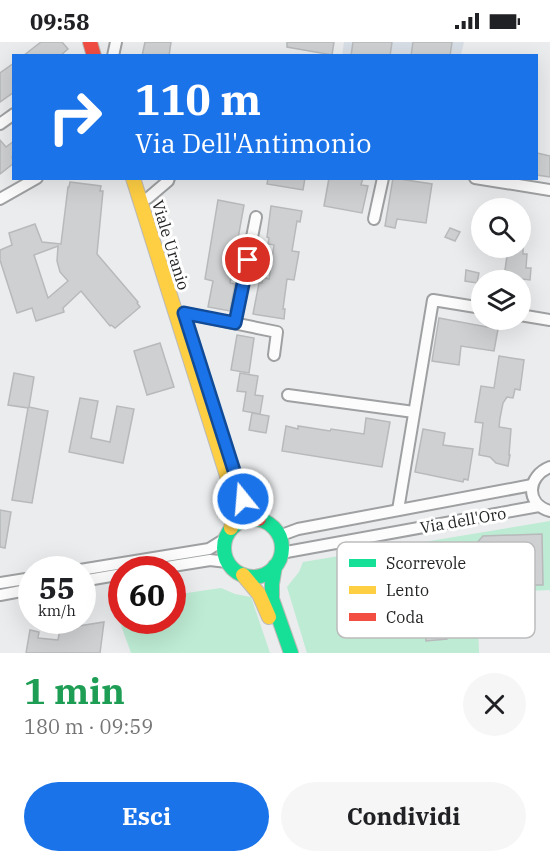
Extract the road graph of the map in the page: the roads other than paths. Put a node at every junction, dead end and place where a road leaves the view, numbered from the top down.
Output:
1 (33, 180) edge
2 (134, 180) edge
3 (143, 180) edge
4 (168, 180) edge
5 (383, 180) edge
6 (488, 180) edge
7 (550, 190) edge
8 (148, 198) junction
9 (0, 199) edge
10 (256, 217) dead end
11 (374, 219) dead end
12 (471, 306) edge
13 (184, 313) junction
14 (531, 317) edge
15 (550, 320) edge
16 (235, 323) junction
17 (274, 355) dead end
18 (288, 395) dead end
19 (414, 412) junction
20 (550, 467) edge
21 (532, 485) junction
22 (539, 506) junction
23 (398, 510) junction
24 (550, 511) edge
25 (259, 519) junction
26 (228, 534) junction
27 (279, 536) junction
28 (341, 542) edge
29 (337, 543) edge
30 (281, 553) junction
31 (227, 562) junction
32 (186, 564) edge
33 (274, 566) junction
34 (96, 567) edge
35 (243, 575) junction
36 (18, 580) edge
37 (0, 583) edge
38 (18, 592) edge
39 (0, 595) edge
40 (280, 653) edge
41 (291, 653) edge

1 - 9 street
2 - 26 main road, Viale Uranio
3 - 8 main road, Viale Uranio
4 - 8 street
5 - 11 street
6 - 7 street
8 - 13 main road, Viale Uranio
10 - 16 street
12 - 19 street
13 - 16 street
13 - 25 main road, Viale Uranio
14 - 15 street
16 - 17 street
18 - 19 street
19 - 23 street
20 - 21 street
21 - 22 street
21 - 23 street, Via dell'Oro
22 - 24 street
22 - 28 street, Via dell'Oro
23 - 27 street, Via dell'Oro
25 - 26 main road
25 - 27 main road
26 - 31 main road
26 - 34 street
27 - 30 main road
29 - 30 street, Via dell'Oro
30 - 33 main road
31 - 32 street
31 - 35 main road
33 - 35 main road
33 - 41 main road
35 - 40 main road
36 - 37 street
38 - 39 street

